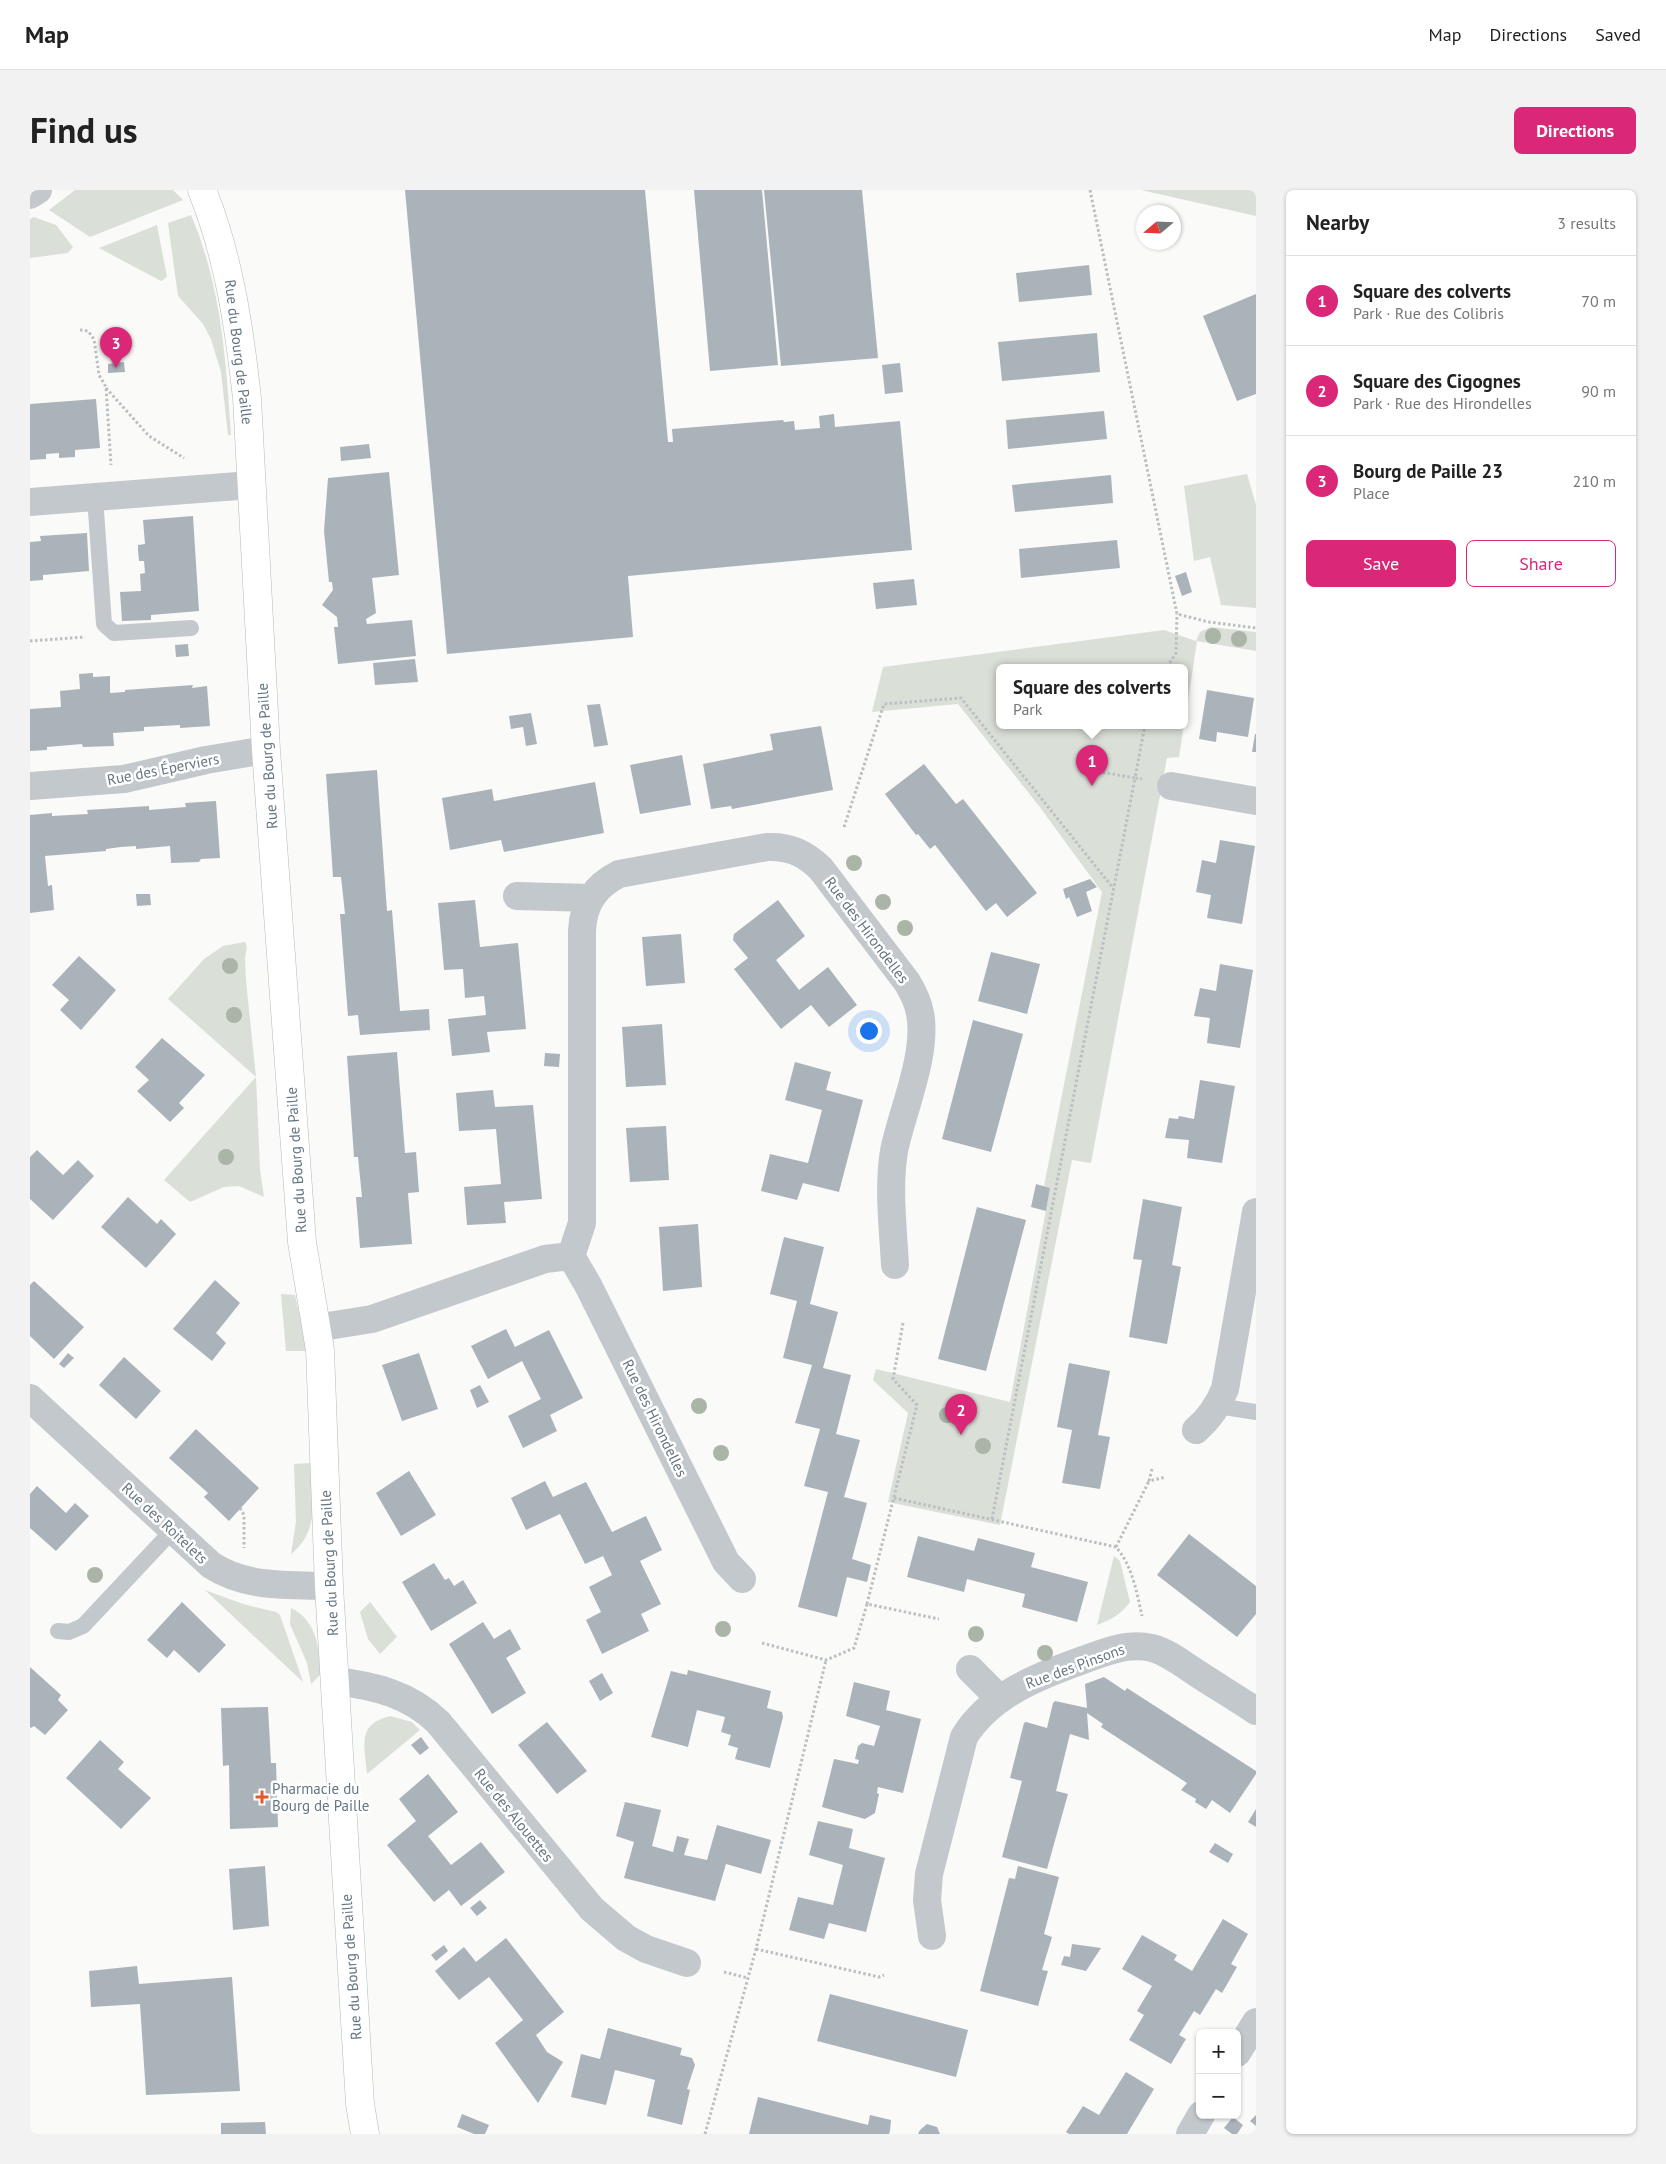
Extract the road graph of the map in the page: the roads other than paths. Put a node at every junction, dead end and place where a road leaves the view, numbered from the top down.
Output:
1 (38, 190) edge
2 (202, 190) edge
3 (30, 196) edge
4 (252, 484) junction
5 (104, 496) junction
6 (30, 502) edge
7 (191, 628) dead end
8 (266, 750) junction
9 (30, 786) edge
10 (1171, 786) dead end
11 (1256, 801) edge
12 (517, 896) dead end
13 (591, 898) junction
14 (1256, 1212) edge
15 (571, 1256) junction
16 (895, 1265) dead end
17 (316, 1328) junction
18 (30, 1398) edge
19 (1218, 1406) junction
20 (1256, 1412) edge
21 (1196, 1430) dead end
22 (173, 1530) junction
23 (742, 1579) dead end
24 (329, 1586) junction
25 (58, 1631) dead end
26 (970, 1668) dead end
27 (336, 1681) junction
28 (1000, 1699) junction
29 (1256, 1711) edge
30 (932, 1936) dead end
31 (687, 1962) dead end
32 (1256, 2022) edge
33 (1241, 2046) edge
34 (1199, 2119) edge
35 (365, 2134) edge
36 (1190, 2134) edge

1 - 3 street
2 - 4 street, Rue du Bourg de Paille
4 - 5 street
4 - 8 street, Rue du Bourg de Paille
5 - 6 street
5 - 7 lane
8 - 9 street, Rue des Éperviers
8 - 17 street, Rue du Bourg de Paille
10 - 11 street
12 - 13 street
13 - 15 street, Rue des Hirondelles
13 - 16 street, Rue des Hirondelles
14 - 19 street
15 - 17 street
15 - 23 street, Rue des Hirondelles
17 - 24 street, Rue du Bourg de Paille
18 - 22 street, Rue des Roitelets
19 - 20 lane
19 - 21 street
22 - 24 street, Rue des Roitelets
22 - 25 lane
24 - 27 street, Rue du Bourg de Paille
26 - 28 street
27 - 31 street, Rue des Alouettes
27 - 35 street, Rue du Bourg de Paille
28 - 29 street, Rue des Pinsons
28 - 30 street, Rue des Pinsons
32 - 33 street
34 - 36 street

